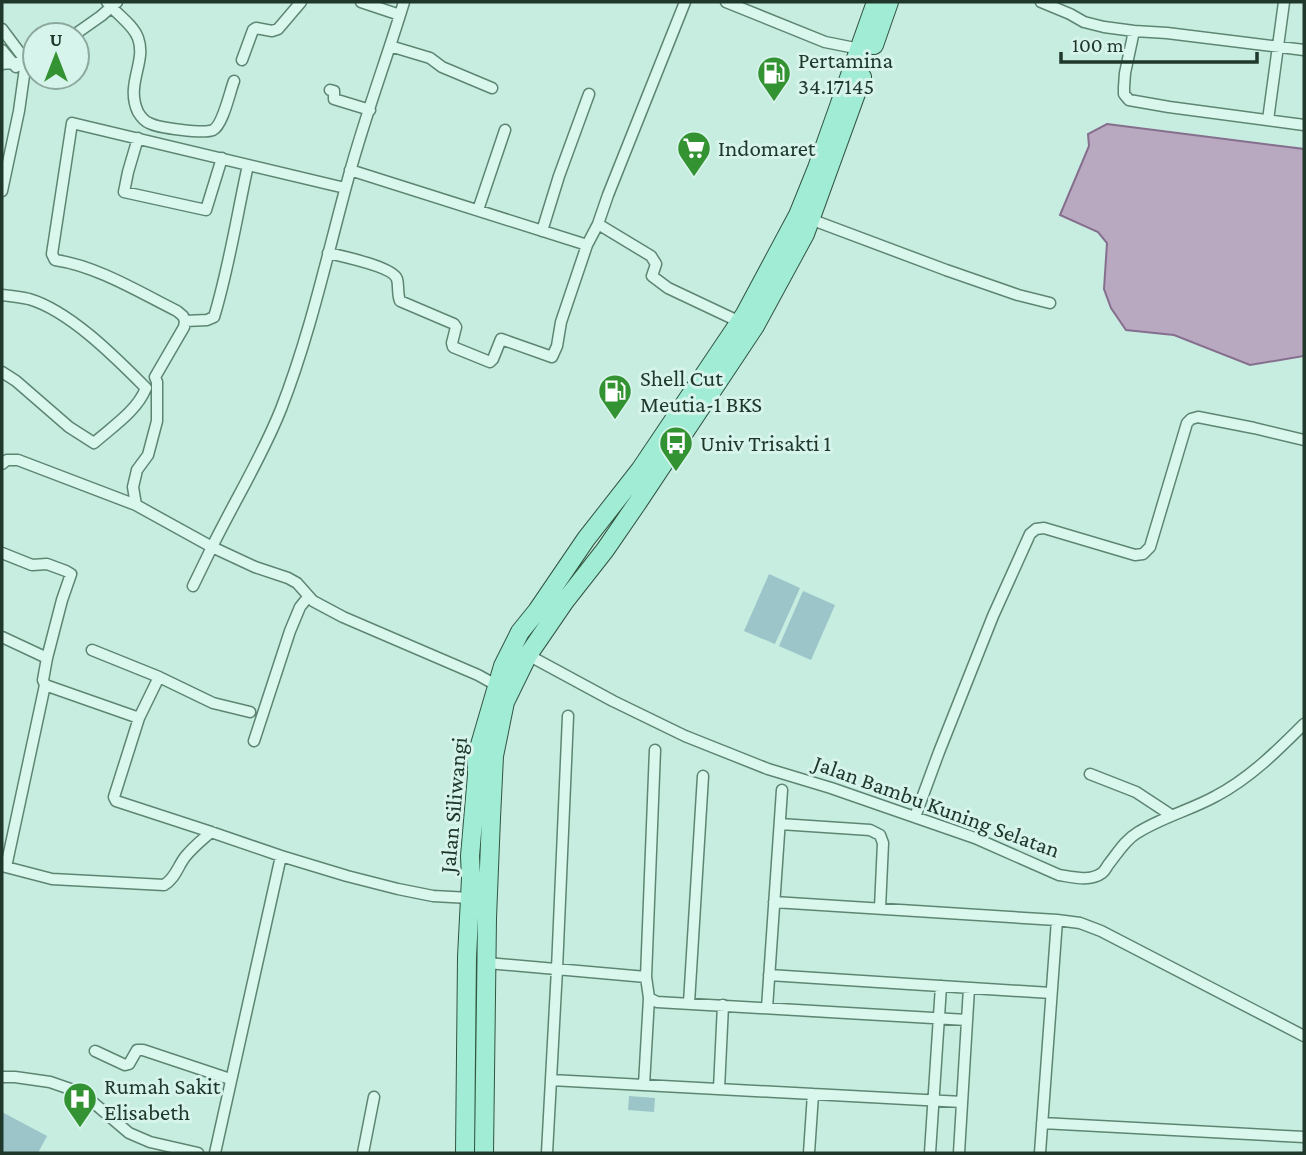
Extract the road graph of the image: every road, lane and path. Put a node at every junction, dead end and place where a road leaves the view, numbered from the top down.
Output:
1 (301, 2) edge
2 (361, 2) edge
3 (404, 2) edge
4 (685, 2) edge
5 (726, 2) edge
6 (876, 2) edge
7 (889, 2) edge
8 (1041, 2) edge
9 (1073, 2) edge
10 (1284, 2) edge
11 (112, 4) edge
12 (1070, 14) junction
13 (400, 15) junction
14 (91, 21) edge
15 (2, 29) edge
16 (1134, 31) junction
17 (390, 46) junction
18 (1278, 46) junction
19 (860, 49) junction
20 (2, 50) edge
21 (1304, 50) edge
22 (21, 55) edge
23 (242, 60) dead end
24 (7, 64) edge
25 (234, 81) dead end
26 (492, 88) dead end
27 (330, 90) dead end
28 (23, 91) edge
29 (589, 94) dead end
30 (370, 110) junction
31 (1268, 120) junction
32 (1304, 125) edge
33 (505, 130) dead end
34 (138, 138) junction
35 (222, 158) junction
36 (248, 165) junction
37 (350, 170) junction
38 (345, 188) junction
39 (2, 191) edge
40 (478, 210) junction
41 (810, 219) junction
42 (598, 224) junction
43 (542, 231) junction
44 (587, 244) junction
45 (328, 253) junction
46 (2, 295) edge
47 (1050, 303) dead end
48 (185, 321) junction
49 (740, 322) junction
50 (2, 372) edge
51 (673, 436) junction
52 (1304, 440) edge
53 (2, 464) edge
54 (646, 475) junction
55 (136, 505) junction
56 (212, 547) junction
57 (2, 553) edge
58 (193, 586) dead end
59 (308, 597) junction
60 (2, 637) edge
61 (92, 650) dead end
62 (528, 655) junction
63 (47, 658) junction
64 (159, 677) junction
65 (44, 685) junction
66 (496, 685) junction
67 (250, 712) dead end
68 (568, 716) dead end
69 (139, 718) junction
70 (1304, 724) edge
71 (254, 741) dead end
72 (655, 750) dead end
73 (1090, 774) dead end
74 (703, 776) dead end
75 (782, 790) dead end
76 (1171, 816) junction
77 (915, 817) junction
78 (780, 824) junction
79 (211, 832) junction
80 (281, 856) junction
81 (4, 866) edge
82 (470, 898) junction
83 (774, 902) junction
84 (880, 908) junction
85 (1057, 919) junction
86 (487, 963) junction
87 (557, 969) junction
88 (769, 975) junction
89 (646, 977) junction
90 (941, 986) junction
91 (969, 988) junction
92 (1051, 993) junction
93 (649, 999) junction
94 (689, 1003) junction
95 (723, 1005) junction
96 (767, 1008) junction
97 (939, 1019) junction
98 (967, 1020) junction
99 (1304, 1036) edge
100 (95, 1051) dead end
101 (2, 1077) edge
102 (230, 1079) junction
103 (551, 1080) junction
104 (644, 1085) junction
105 (719, 1089) junction
106 (813, 1094) junction
107 (374, 1097) dead end
108 (933, 1101) junction
109 (962, 1102) junction
110 (1042, 1123) junction
111 (1304, 1137) edge
112 (198, 1153) edge
113 (215, 1153) edge
114 (363, 1153) edge
115 (466, 1153) edge
116 (484, 1153) edge
117 (547, 1153) edge
118 (809, 1153) edge
119 (930, 1153) edge
120 (959, 1153) edge
121 (1040, 1153) edge

1 - 23 street
2 - 13 street
3 - 13 street
4 - 42 street
5 - 19 street
6 - 19 main road
7 - 41 main road
8 - 12 street
9 - 12 street
10 - 18 street
11 - 14 street
11 - 25 street
12 - 16 street
13 - 17 street
15 - 22 street
16 - 18 street
16 - 31 street
17 - 26 street
17 - 30 street
18 - 21 street
18 - 31 street
19 - 49 main road
20 - 24 street
27 - 30 street
28 - 39 street
29 - 43 street
30 - 37 street
31 - 32 street
33 - 40 street
34 - 35 street
34 - 35 street
34 - 48 street
35 - 36 street
36 - 38 street
36 - 48 street
37 - 38 street
37 - 40 street
38 - 45 street
40 - 43 street
41 - 47 street
41 - 51 main road
42 - 44 street
42 - 49 street
43 - 44 street
44 - 45 street
45 - 56 street
46 - 50 street
48 - 55 street
49 - 51 main road
51 - 54 main road, Jalan Siliwangi
52 - 77 street
53 - 55 street
54 - 62 main road, Jalan Siliwangi
54 - 66 main road, Jalan Siliwangi
55 - 56 street
56 - 58 street
56 - 59 street
57 - 63 street
59 - 66 street
59 - 71 street
60 - 63 street
61 - 64 street
62 - 77 street, Jalan Bambu Kuning Selatan
62 - 86 main road, Jalan Siliwangi
63 - 65 street
64 - 67 street
64 - 69 street
65 - 69 street
65 - 81 street
66 - 82 main road, Jalan Siliwangi
68 - 87 street
69 - 79 street
70 - 76 street, Jalan Bambu Kuning Selatan
72 - 89 street
73 - 76 street
74 - 94 street
75 - 78 street
76 - 77 street, Jalan Bambu Kuning Selatan
78 - 83 street
78 - 84 street
79 - 80 street
79 - 81 street
80 - 82 street
80 - 102 street
82 - 115 main road, Jalan Siliwangi
83 - 84 street
83 - 88 street
84 - 85 street
85 - 92 street
85 - 99 street
86 - 87 street
86 - 116 main road, Jalan Siliwangi
87 - 89 street
87 - 103 street
88 - 90 street
88 - 96 street
89 - 93 street
90 - 91 street
90 - 97 street
91 - 92 street
91 - 98 street
92 - 110 street
93 - 94 street
93 - 104 street
94 - 95 street
95 - 96 street
95 - 105 street
96 - 97 street
97 - 98 street
97 - 108 street
98 - 109 street
100 - 102 street
101 - 112 street
102 - 113 street
103 - 104 street
103 - 117 street
104 - 105 street
105 - 106 street
106 - 108 street
106 - 118 street
107 - 114 street
108 - 109 street
108 - 119 street
109 - 120 street
110 - 111 street
110 - 121 street

